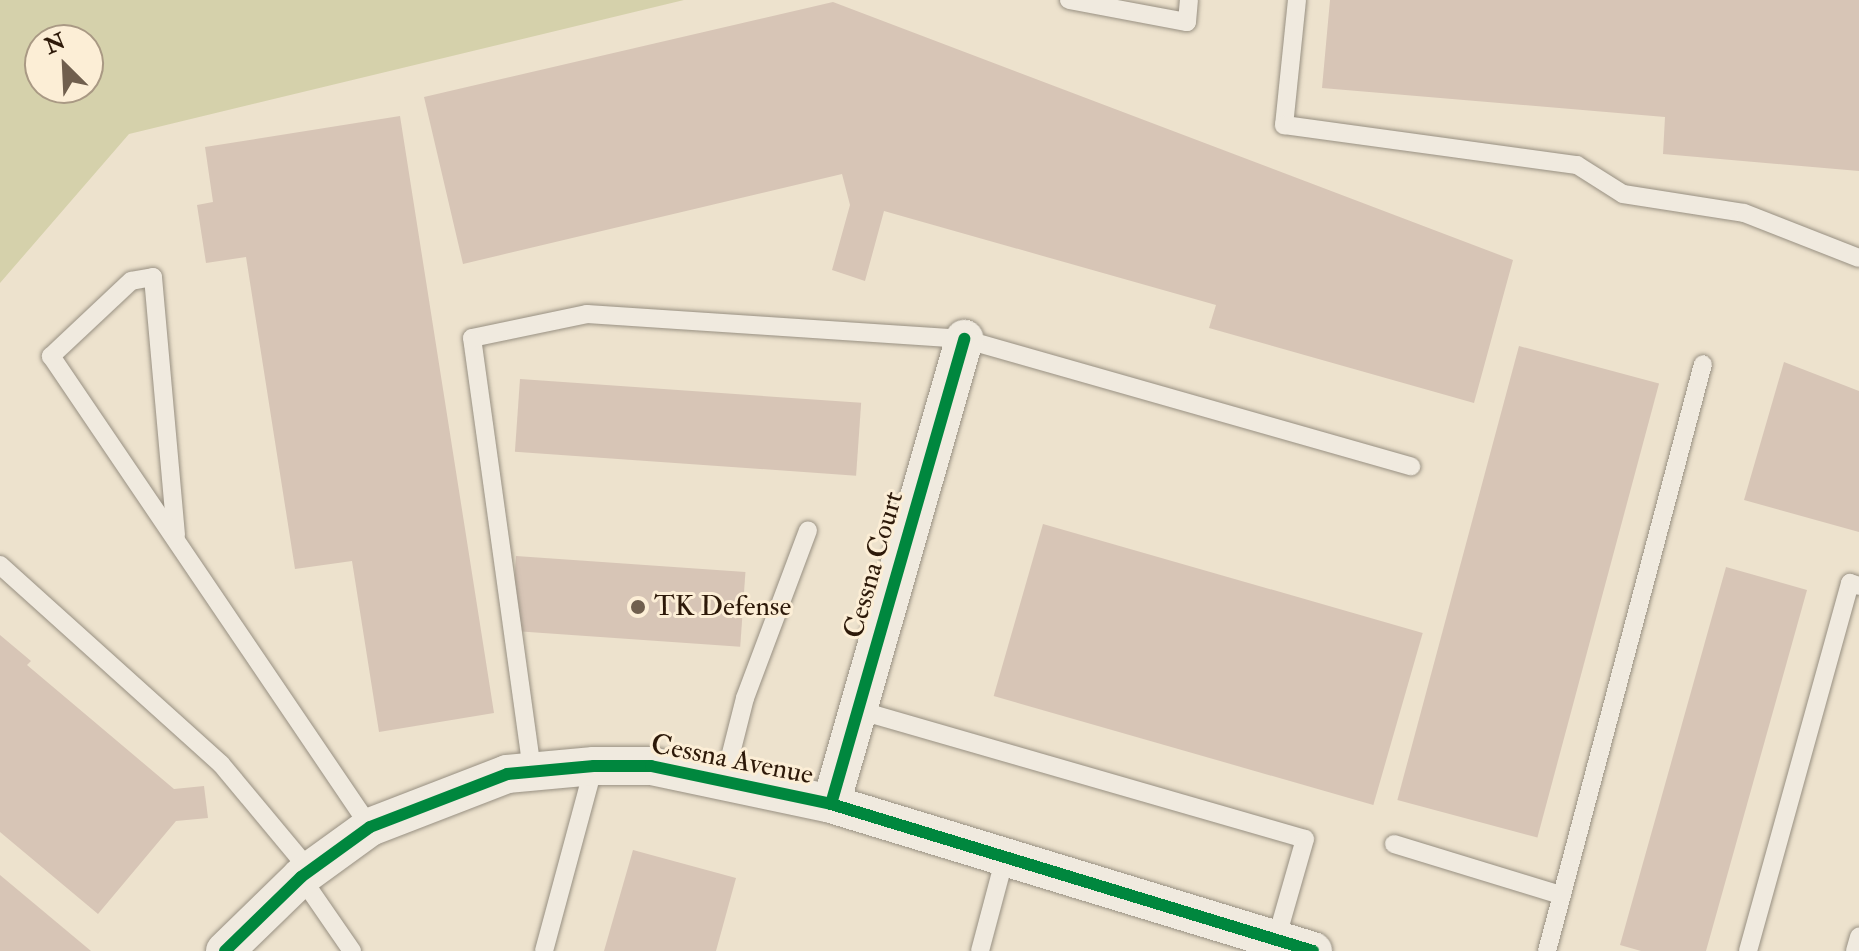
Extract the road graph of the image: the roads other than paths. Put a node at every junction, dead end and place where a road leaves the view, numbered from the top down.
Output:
1 (1069, 0) edge
2 (1189, 0) edge
3 (1297, 0) edge
4 (1859, 258) edge
5 (964, 339) junction
6 (1703, 364) dead end
7 (1411, 466) dead end
8 (808, 530) dead end
9 (176, 535) junction
10 (0, 565) edge
11 (1859, 586) edge
12 (858, 710) junction
13 (594, 766) junction
14 (532, 770) junction
15 (724, 781) junction
16 (831, 804) junction
17 (370, 827) junction
18 (1394, 844) dead end
19 (1005, 857) junction
20 (305, 874) junction
21 (1561, 895) junction
22 (1859, 937) edge
23 (1259, 941) edge
24 (225, 951) edge
25 (352, 951) edge
26 (544, 951) edge
27 (980, 951) edge
28 (1313, 951) edge
29 (1547, 951) edge
30 (1748, 951) edge
31 (1855, 951) edge

1 - 2 lane
3 - 4 lane
5 - 7 lane
5 - 12 street, Cessna Court
5 - 14 lane
6 - 21 lane
8 - 15 lane
9 - 9 lane
9 - 17 lane
10 - 20 lane
11 - 30 lane
12 - 16 street, Cessna Court
12 - 23 lane
13 - 14 street, Cessna Avenue
13 - 15 street, Cessna Avenue
13 - 26 lane
14 - 17 street, Cessna Avenue
15 - 16 street, Cessna Avenue
16 - 19 street, Cessna Avenue
17 - 20 street, Cessna Avenue
18 - 21 lane
19 - 23 street, Cessna Avenue
19 - 27 lane
20 - 24 street, Cessna Avenue
20 - 25 lane
21 - 29 lane
22 - 31 lane
23 - 28 street, Cessna Avenue

